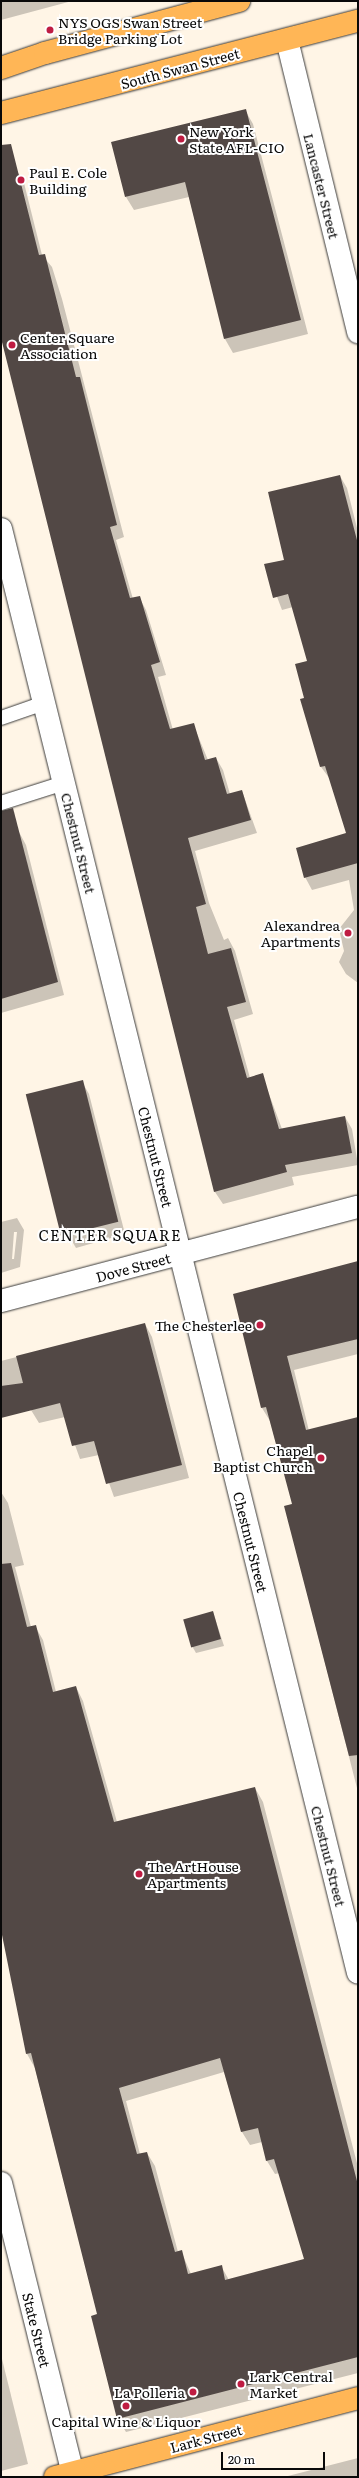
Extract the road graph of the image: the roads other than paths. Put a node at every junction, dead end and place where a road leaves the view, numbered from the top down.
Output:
1 (239, 1) edge
2 (358, 21) edge
3 (287, 40) junction
4 (1, 68) edge
5 (1, 113) edge
6 (358, 332) edge
7 (1, 529) edge
8 (44, 702) junction
9 (1, 718) edge
10 (64, 783) junction
11 (1, 803) edge
12 (358, 1207) edge
13 (180, 1254) junction
14 (1, 1302) edge
15 (358, 1972) edge
16 (1, 2183) edge
17 (358, 2398) edge
18 (67, 2475) edge

1 - 4 main road
2 - 3 main road, South Swan Street
3 - 5 main road, South Swan Street
3 - 6 street, Lancaster Street
7 - 8 street, Chestnut Street
8 - 9 lane
8 - 10 street, Chestnut Street
10 - 11 lane
10 - 13 street, Chestnut Street
12 - 13 street, Dove Street
13 - 14 street, Dove Street
13 - 15 street, Chestnut Street
16 - 18 street, State Street
17 - 18 main road, Lark Street

